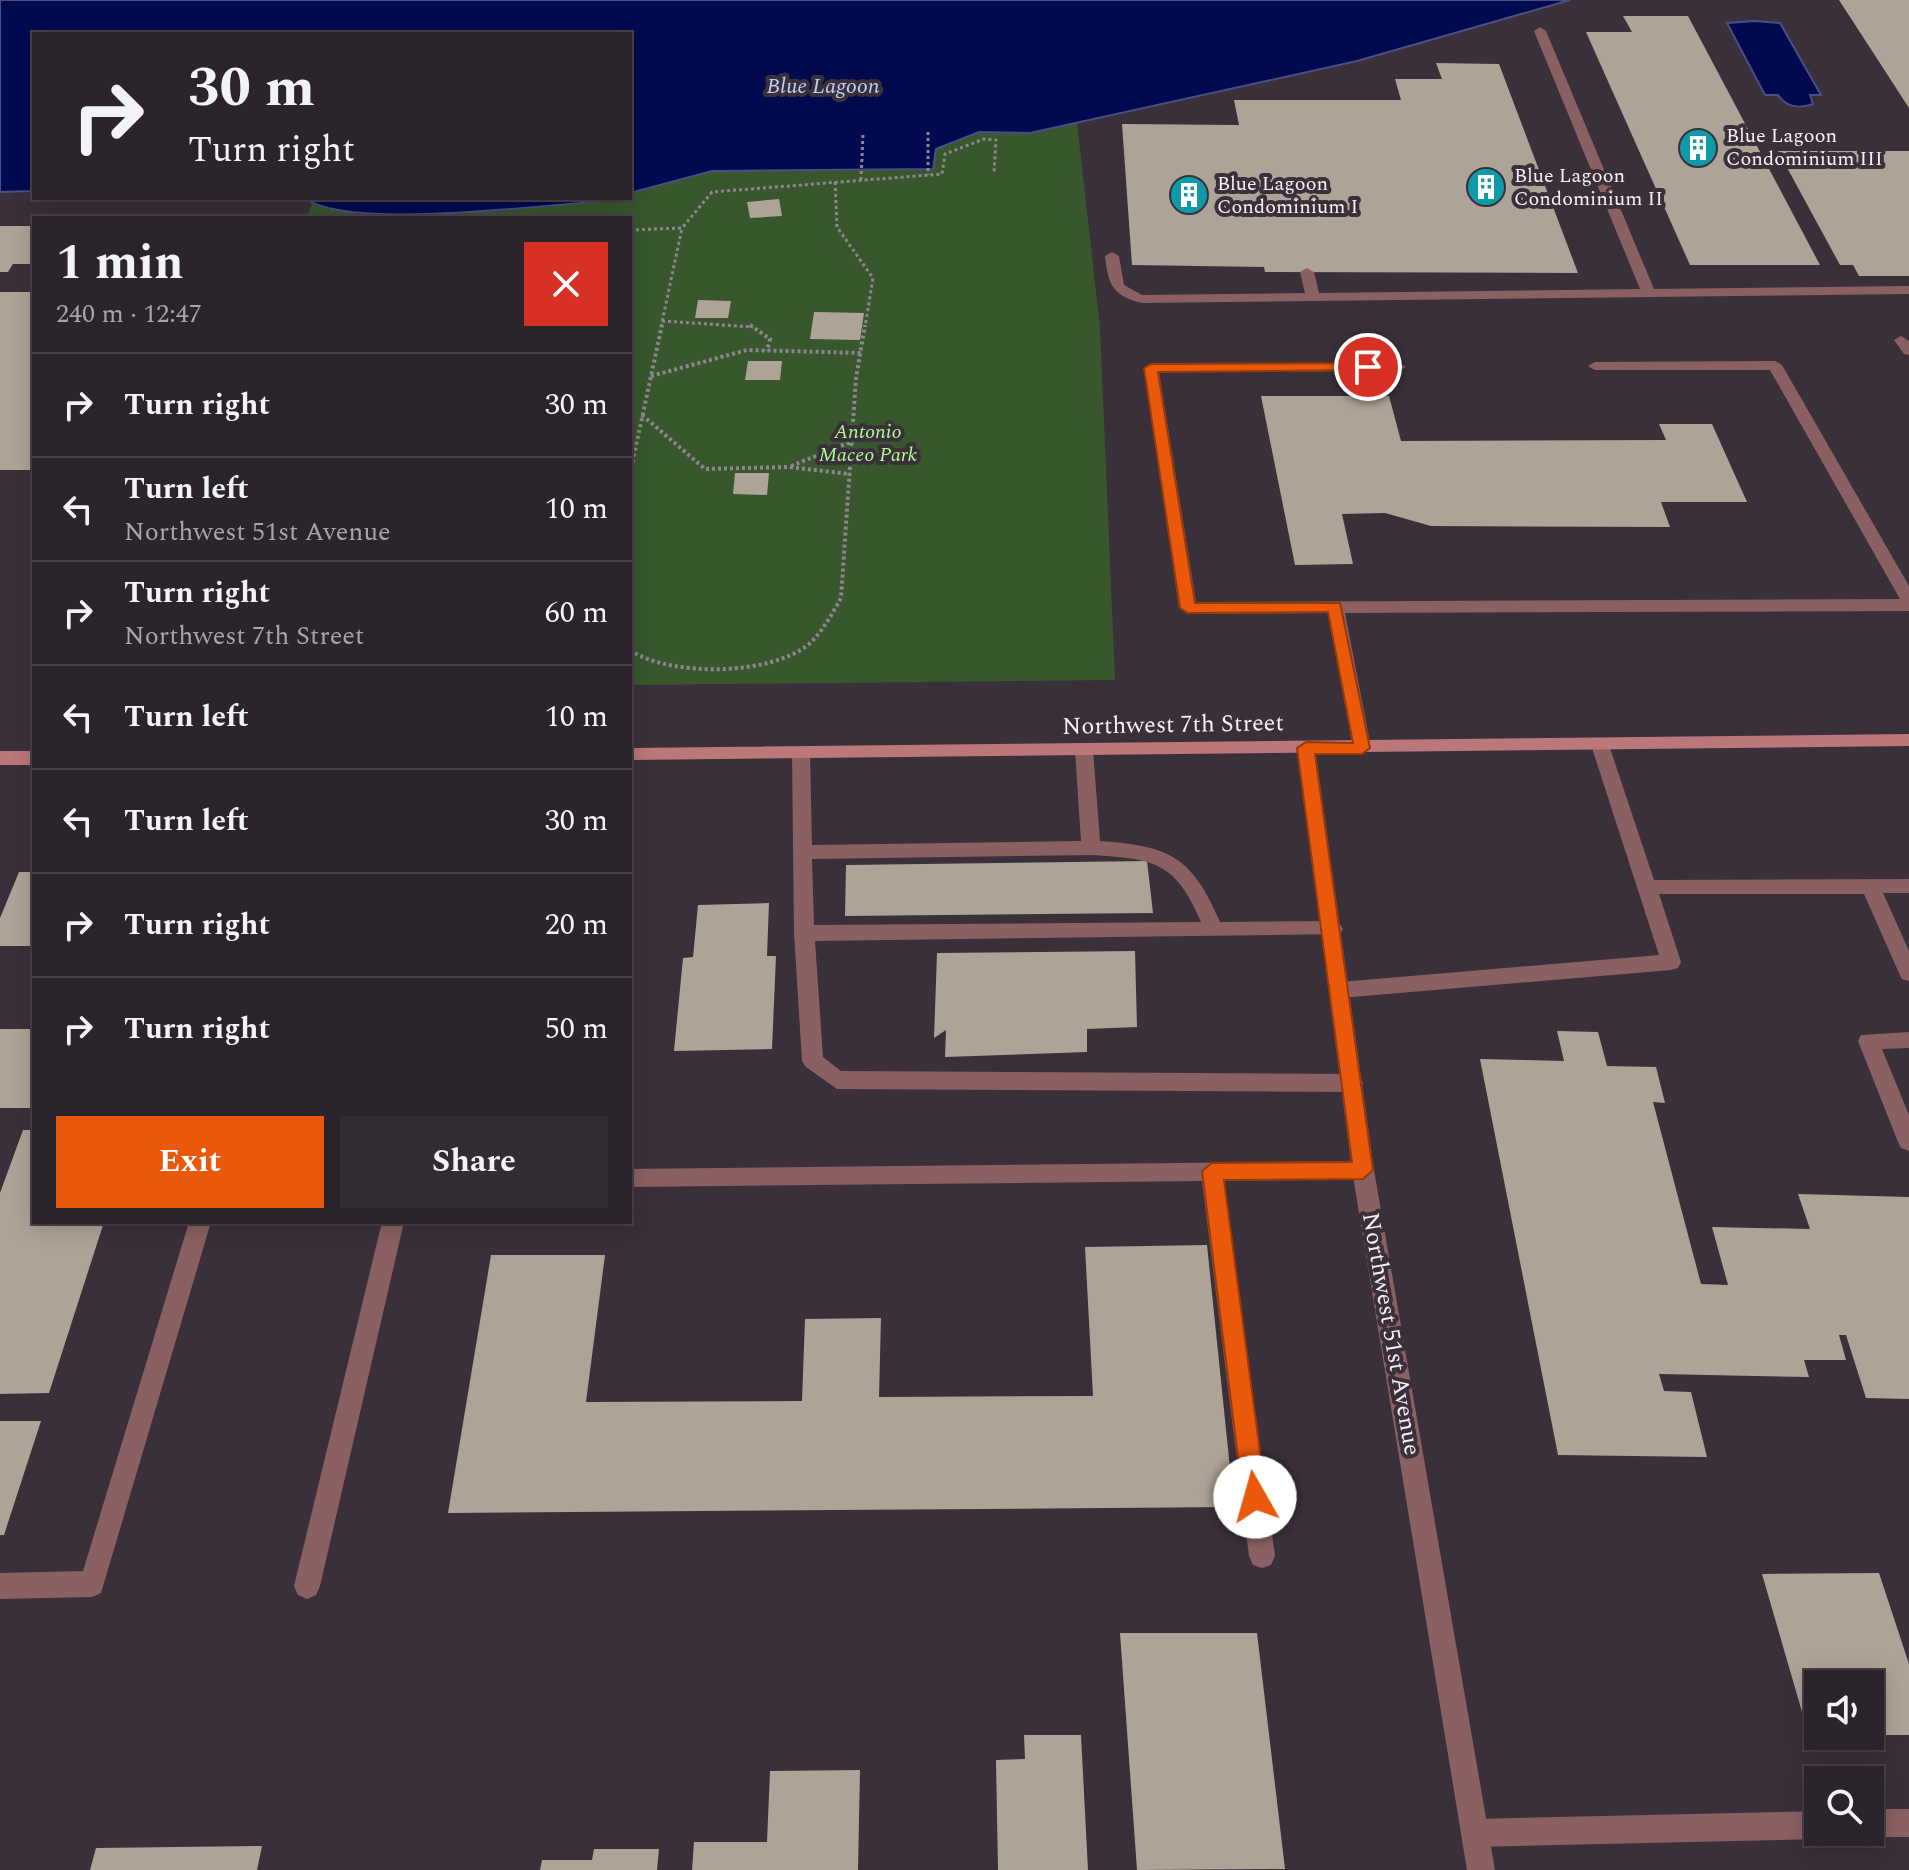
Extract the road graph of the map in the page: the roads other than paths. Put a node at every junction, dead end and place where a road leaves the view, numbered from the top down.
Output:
1 (1540, 31) dead end
2 (1112, 256) dead end
3 (1307, 272) dead end
4 (1909, 290) edge
5 (1649, 293) junction
6 (1313, 297) junction
7 (1595, 366) dead end
8 (1399, 367) dead end
9 (1909, 603) edge
10 (1335, 607) junction
11 (1909, 740) edge
12 (1600, 745) junction
13 (1306, 748) junction
14 (1362, 748) junction
15 (1084, 750) junction
16 (801, 753) junction
17 (632, 754) edge
18 (0, 758) edge
19 (32, 758) edge
20 (1091, 848) junction
21 (804, 852) junction
22 (1870, 886) junction
23 (1909, 886) edge
24 (1648, 887) junction
25 (1333, 929) junction
26 (1214, 930) junction
27 (804, 933) junction
28 (1909, 973) edge
29 (1340, 990) junction
30 (1909, 1040) edge
31 (1352, 1083) junction
32 (1909, 1142) edge
33 (1363, 1170) junction
34 (1212, 1171) junction
35 (632, 1178) edge
36 (199, 1224) edge
37 (393, 1224) edge
38 (1262, 1556) dead end
39 (0, 1586) edge
40 (307, 1586) dead end
41 (1884, 1823) edge
42 (1909, 1823) edge
43 (1804, 1825) edge
44 (1475, 1833) junction
45 (1481, 1870) edge

1 - 5 street
2 - 6 street
3 - 6 street
4 - 5 street
5 - 6 street
7 - 9 street
8 - 10 street
9 - 10 street
10 - 14 street
11 - 12 main road, Northwest 7th Street
12 - 14 main road, Northwest 7th Street
12 - 24 street
13 - 14 main road, Northwest 7th Street
13 - 15 main road, Northwest 7th Street
13 - 25 street, Northwest 51st Avenue
15 - 16 main road, Northwest 7th Street
15 - 20 street
16 - 17 main road, Northwest 7th Street
16 - 21 street
18 - 19 main road
20 - 21 street
20 - 26 street
21 - 27 street
22 - 23 street
22 - 24 street
22 - 28 street
24 - 29 street
25 - 26 street
25 - 29 street, Northwest 51st Avenue
26 - 27 street
27 - 31 street
29 - 31 street, Northwest 51st Avenue
30 - 32 street
31 - 33 street, Northwest 51st Avenue
33 - 34 street
33 - 44 street, Northwest 51st Avenue
34 - 35 street
34 - 38 street
36 - 39 street
37 - 40 street
41 - 42 street
43 - 44 street
44 - 45 street, Northwest 51st Avenue

